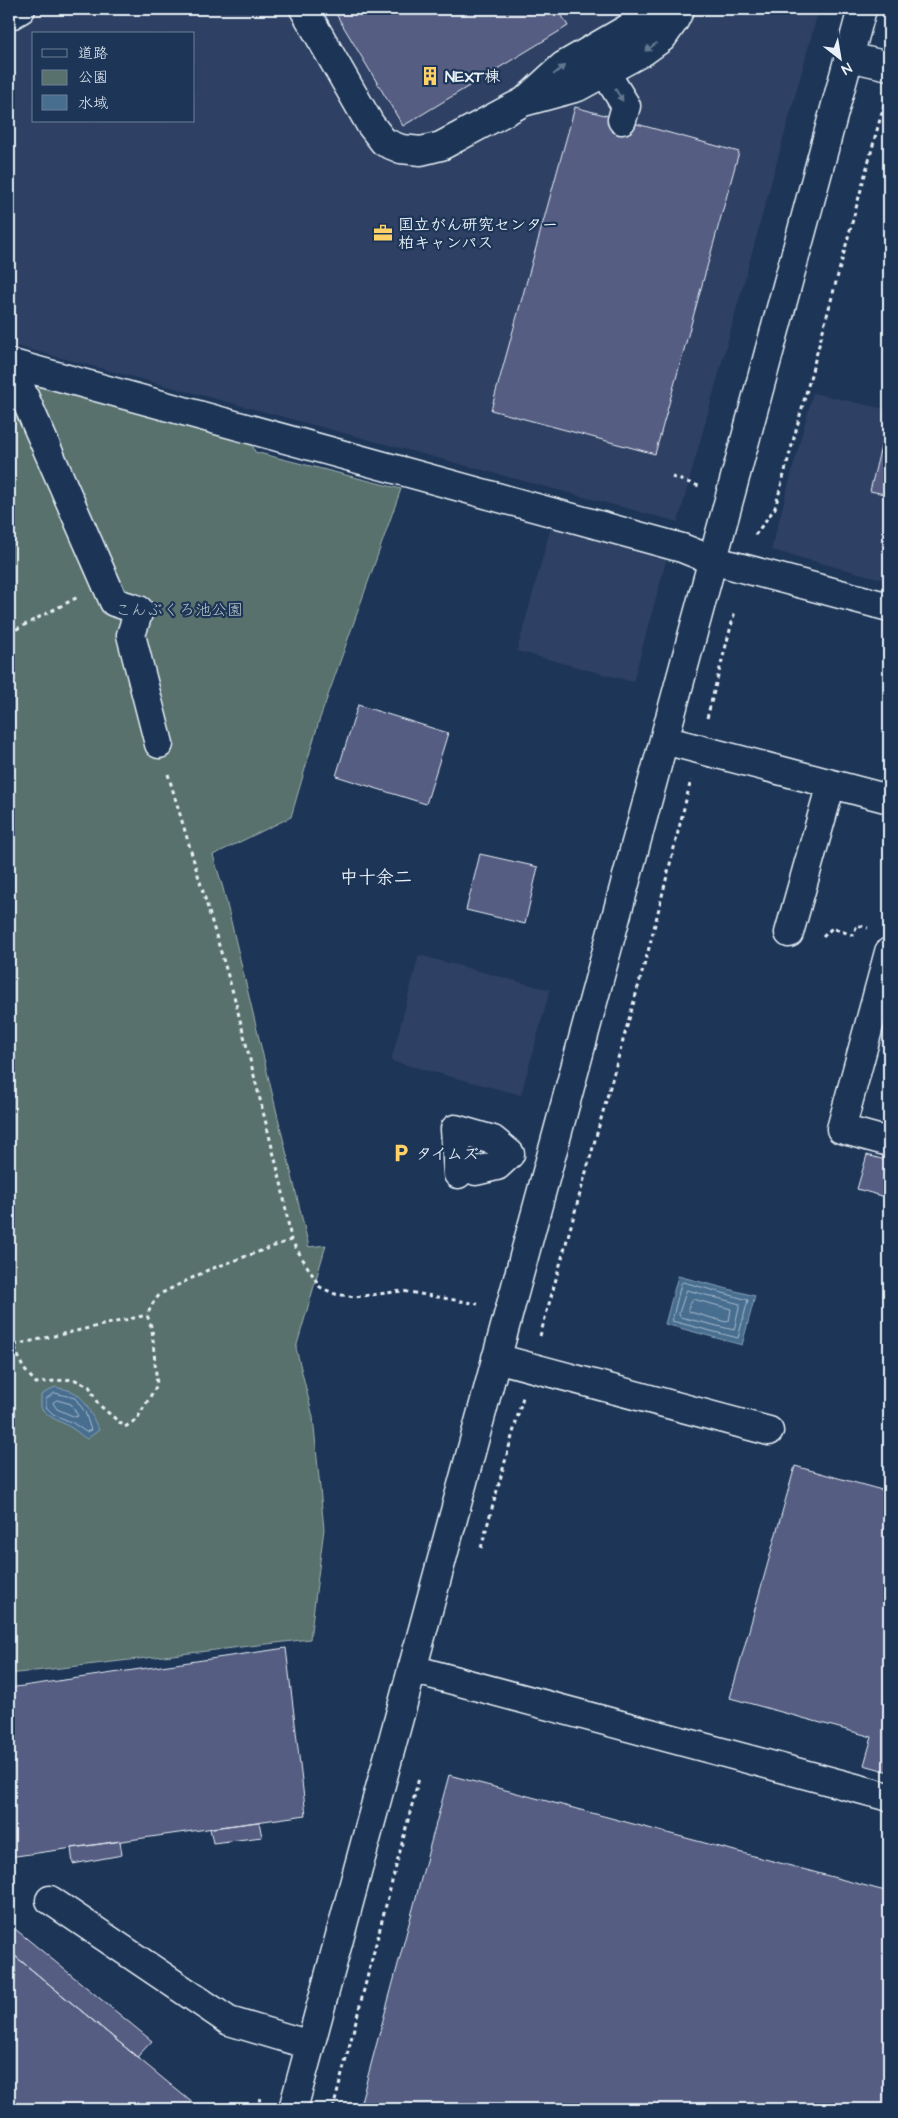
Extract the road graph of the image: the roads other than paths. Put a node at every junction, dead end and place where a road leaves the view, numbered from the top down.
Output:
1 (21, 9) edge
2 (304, 9) edge
3 (651, 9) edge
4 (680, 9) edge
5 (862, 9) edge
6 (9, 16) edge
7 (849, 57) junction
8 (889, 66) edge
9 (605, 72) junction
10 (523, 102) junction
11 (622, 120) dead end
12 (10, 364) edge
13 (712, 560) junction
14 (889, 606) edge
15 (664, 740) junction
16 (159, 744) road end
17 (831, 784) junction
18 (889, 799) edge
19 (789, 932) dead end
20 (889, 952) edge
21 (889, 1142) edge
22 (510, 1154) junction
23 (549, 1161) junction
24 (496, 1358) junction
25 (769, 1431) dead end
26 (412, 1669) junction
27 (889, 1797) edge
28 (50, 1900) dead end
29 (310, 2045) junction
30 (293, 2109) edge

1 - 6 street
2 - 10 street
10 -> 3 street
4 -> 9 street
5 - 7 street
7 - 8 street
7 - 13 street
9 - 10 street
9 -> 11 street
12 - 13 street
12 - 16 street
13 - 14 street
13 - 15 street
15 - 17 street
15 - 23 street
17 - 18 street
17 - 19 street
20 - 21 street
22 - 22 street
22 - 23 street
23 - 24 street
24 - 25 street
24 - 26 street
26 - 27 street
26 - 29 street
28 - 29 street
29 - 30 street

